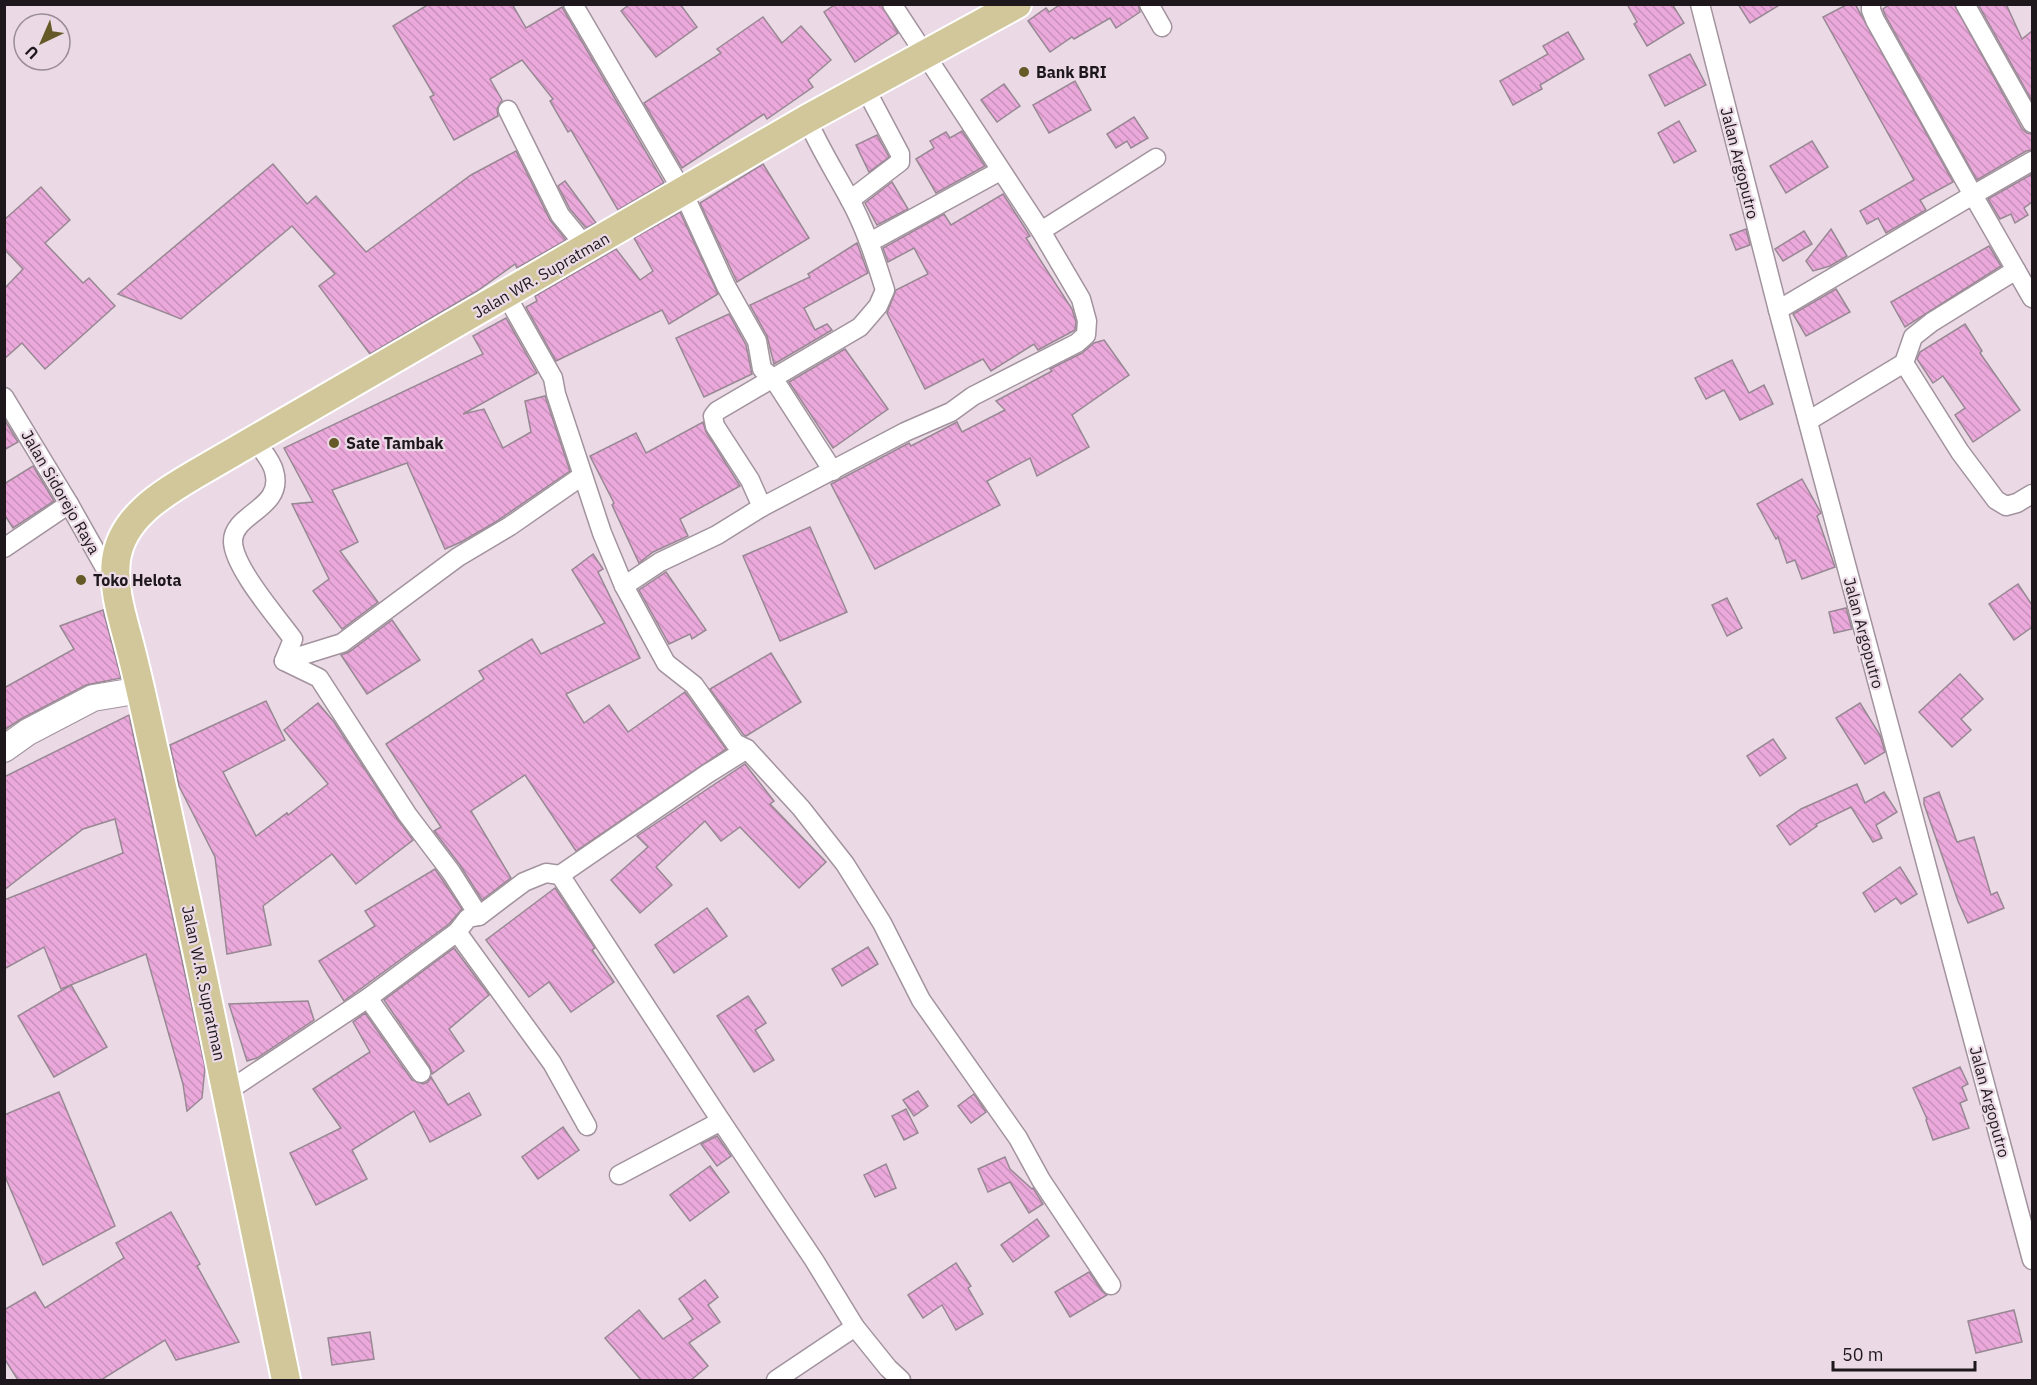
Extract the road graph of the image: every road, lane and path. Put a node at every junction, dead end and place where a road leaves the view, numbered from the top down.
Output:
1 (573, 4) edge
2 (892, 4) edge
3 (1017, 4) edge
4 (1149, 4) edge
5 (1700, 4) edge
6 (1871, 4) edge
7 (1965, 4) edge
8 (1162, 27) dead end
9 (926, 54) junction
10 (865, 88) junction
11 (508, 110) dead end
12 (807, 120) junction
13 (2032, 123) edge
14 (1156, 158) dead end
15 (2032, 161) edge
16 (1000, 171) junction
17 (683, 192) junction
18 (1973, 195) junction
19 (850, 200) junction
20 (1041, 231) junction
21 (870, 242) junction
22 (586, 248) junction
23 (2016, 270) junction
24 (507, 295) junction
25 (2032, 298) edge
26 (1778, 310) junction
27 (1904, 363) junction
28 (773, 378) junction
29 (4, 398) edge
30 (1808, 421) junction
31 (255, 440) junction
32 (833, 471) junction
33 (582, 476) junction
34 (2032, 494) edge
35 (69, 504) junction
36 (762, 507) junction
37 (4, 548) edge
38 (624, 586) junction
39 (116, 587) junction
40 (284, 662) junction
41 (141, 690) junction
42 (4, 749) edge
43 (747, 749) junction
44 (560, 875) junction
45 (478, 916) junction
46 (457, 932) junction
47 (368, 998) junction
48 (421, 1073) dead end
49 (228, 1091) junction
50 (721, 1121) junction
51 (587, 1126) dead end
52 (619, 1175) dead end
53 (2032, 1260) edge
54 (1111, 1285) dead end
55 (855, 1327) junction
56 (286, 1380) edge
57 (776, 1380) edge
58 (901, 1380) edge

1 - 17 street
2 - 9 street
3 - 9 main road, Jalan WR. Supratman
4 - 8 street
5 - 26 street, Jalan Argoputro
6 - 18 street
7 - 13 street
9 - 10 main road, Jalan WR. Supratman
9 - 16 street
10 - 12 main road, Jalan WR. Supratman
10 - 19 street
11 - 22 street
12 - 17 main road, Jalan WR. Supratman
12 - 19 street
14 - 20 street
15 - 18 street
16 - 20 street
16 - 21 street
17 - 22 main road, Jalan WR. Supratman
17 - 28 street
18 - 23 street
18 - 26 street
19 - 21 street
20 - 32 street
21 - 28 street
22 - 24 main road, Jalan WR. Supratman
23 - 25 street
23 - 27 street
24 - 31 main road, Jalan WR. Supratman
24 - 33 street
26 - 30 street, Jalan Argoputro
27 - 30 street
27 - 34 street
28 - 32 street
28 - 36 street
29 - 35 street, Jalan Sidorejo Raya
30 - 53 street, Jalan Argoputro
31 - 39 main road, Jalan WR. Supratman
31 - 40 street
32 - 36 street
33 - 38 street
33 - 40 street
35 - 37 street
35 - 39 street, Jalan Sidorejo Raya
36 - 38 street
38 - 43 street
39 - 41 main road, Jalan W.R. Supratman
40 - 45 street
41 - 42 street
41 - 49 main road, Jalan W.R. Supratman
43 - 44 street
43 - 54 street
44 - 45 street
44 - 50 street
45 - 46 street
46 - 47 street
46 - 51 street
47 - 48 street
47 - 49 street
49 - 56 main road, Jalan W.R. Supratman
50 - 52 street
50 - 55 street
55 - 57 street
55 - 58 street

